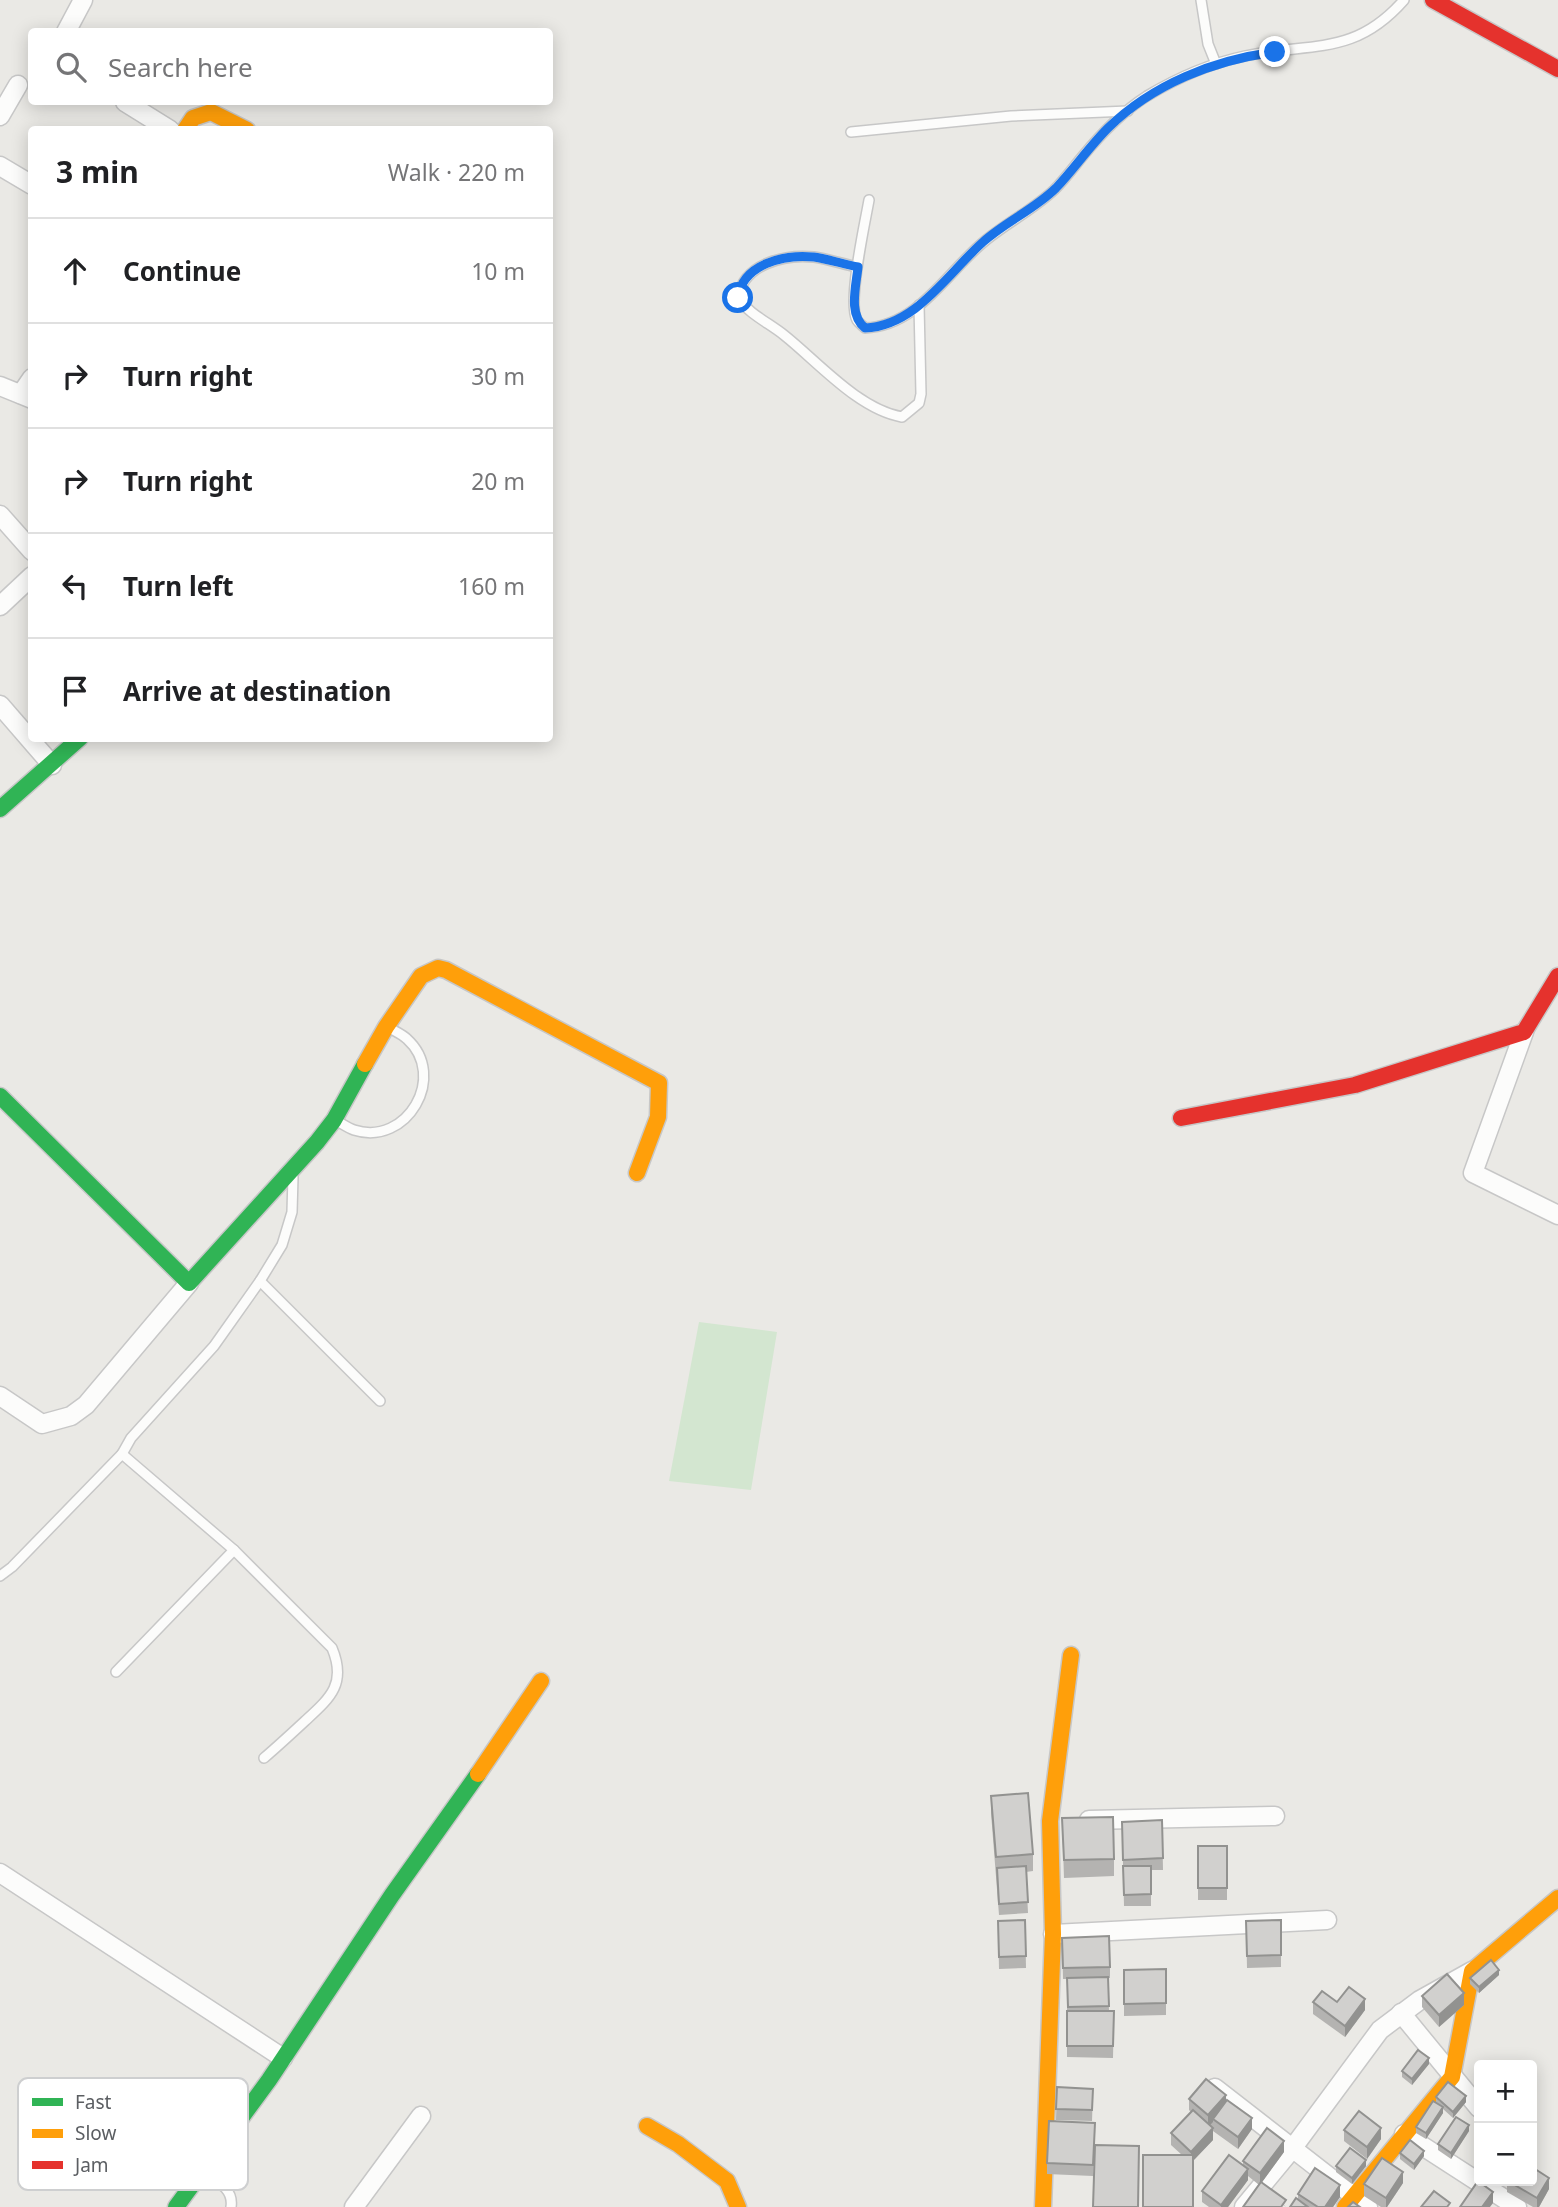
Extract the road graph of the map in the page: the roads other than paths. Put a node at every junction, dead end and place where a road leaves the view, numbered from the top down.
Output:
1 (83, 0) edge
2 (1201, 0) edge
3 (1404, 0) edge
4 (1433, 0) edge
5 (68, 28) edge
6 (1216, 64) junction
7 (1558, 69) edge
8 (18, 85) dead end
9 (130, 105) edge
10 (2, 108) edge
11 (1128, 111) junction
12 (164, 126) edge
13 (188, 126) edge
14 (239, 126) edge
15 (851, 131) dead end
16 (0, 166) edge
17 (28, 183) edge
18 (869, 200) dead end
19 (858, 267) junction
20 (919, 305) junction
21 (0, 386) edge
22 (26, 397) edge
23 (0, 515) edge
24 (28, 546) edge
25 (28, 580) edge
26 (0, 606) edge
27 (0, 705) edge
28 (28, 737) edge
29 (32, 742) edge
30 (76, 742) edge
31 (52, 765) junction
32 (0, 810) edge
33 (1558, 976) edge
34 (386, 1027) junction
35 (1524, 1031) junction
36 (0, 1096) edge
37 (1181, 1118) dead end
38 (334, 1120) junction
39 (293, 1169) junction
40 (637, 1173) dead end
41 (1558, 1215) edge
42 (260, 1281) junction
43 (189, 1283) junction
44 (0, 1396) edge
45 (380, 1401) dead end
46 (122, 1454) junction
47 (234, 1550) junction
48 (0, 1576) edge
49 (1071, 1655) dead end
50 (116, 1672) dead end
51 (541, 1681) dead end
52 (264, 1758) dead end
53 (1275, 1816) dead end
54 (1063, 1821) junction
55 (0, 1873) edge
56 (1558, 1898) edge
57 (1327, 1920) dead end
58 (1054, 1934) junction
59 (1472, 1971) junction
60 (1401, 2014) junction
61 (284, 2058) junction
62 (1452, 2077) junction
63 (1215, 2088) edge
64 (1474, 2102) edge
65 (248, 2107) edge
66 (421, 2116) dead end
67 (648, 2126) dead end
68 (1404, 2134) junction
69 (1292, 2149) junction
70 (188, 2190) edge
71 (226, 2190) edge
72 (1356, 2203) edge
73 (176, 2207) edge
74 (231, 2207) edge
75 (355, 2207) edge
76 (738, 2207) edge
77 (1043, 2207) edge
78 (1244, 2207) edge
79 (1517, 2207) edge

1 - 5 street
2 - 6 lane
3 - 6 lane
4 - 7 street
6 - 11 lane
8 - 10 street
9 - 12 street
11 - 15 lane
11 - 20 lane
13 - 14 street
16 - 17 street
18 - 19 lane
19 - 20 lane
19 - 20 lane
21 - 22 street
23 - 24 street
25 - 26 street
27 - 28 street
29 - 31 street
30 - 31 street
31 - 32 street
33 - 35 street
34 - 38 street
34 - 38 lane
34 - 40 street
35 - 37 street
35 - 41 street
36 - 43 street
38 - 39 street
39 - 42 lane
39 - 43 street
42 - 45 lane
42 - 46 lane
43 - 44 street
46 - 47 lane
46 - 48 lane
47 - 50 lane
47 - 52 lane
49 - 54 street
51 - 61 street
53 - 54 street
54 - 58 street
55 - 61 street
56 - 59 street
57 - 58 street
58 - 77 street
59 - 60 street
59 - 62 street
60 - 62 street
60 - 69 street
61 - 65 street
62 - 64 street
62 - 68 street
63 - 69 street
66 - 75 street
67 - 76 street
68 - 72 street
68 - 79 street
69 - 72 street
69 - 78 street
70 - 73 street
71 - 74 lane

